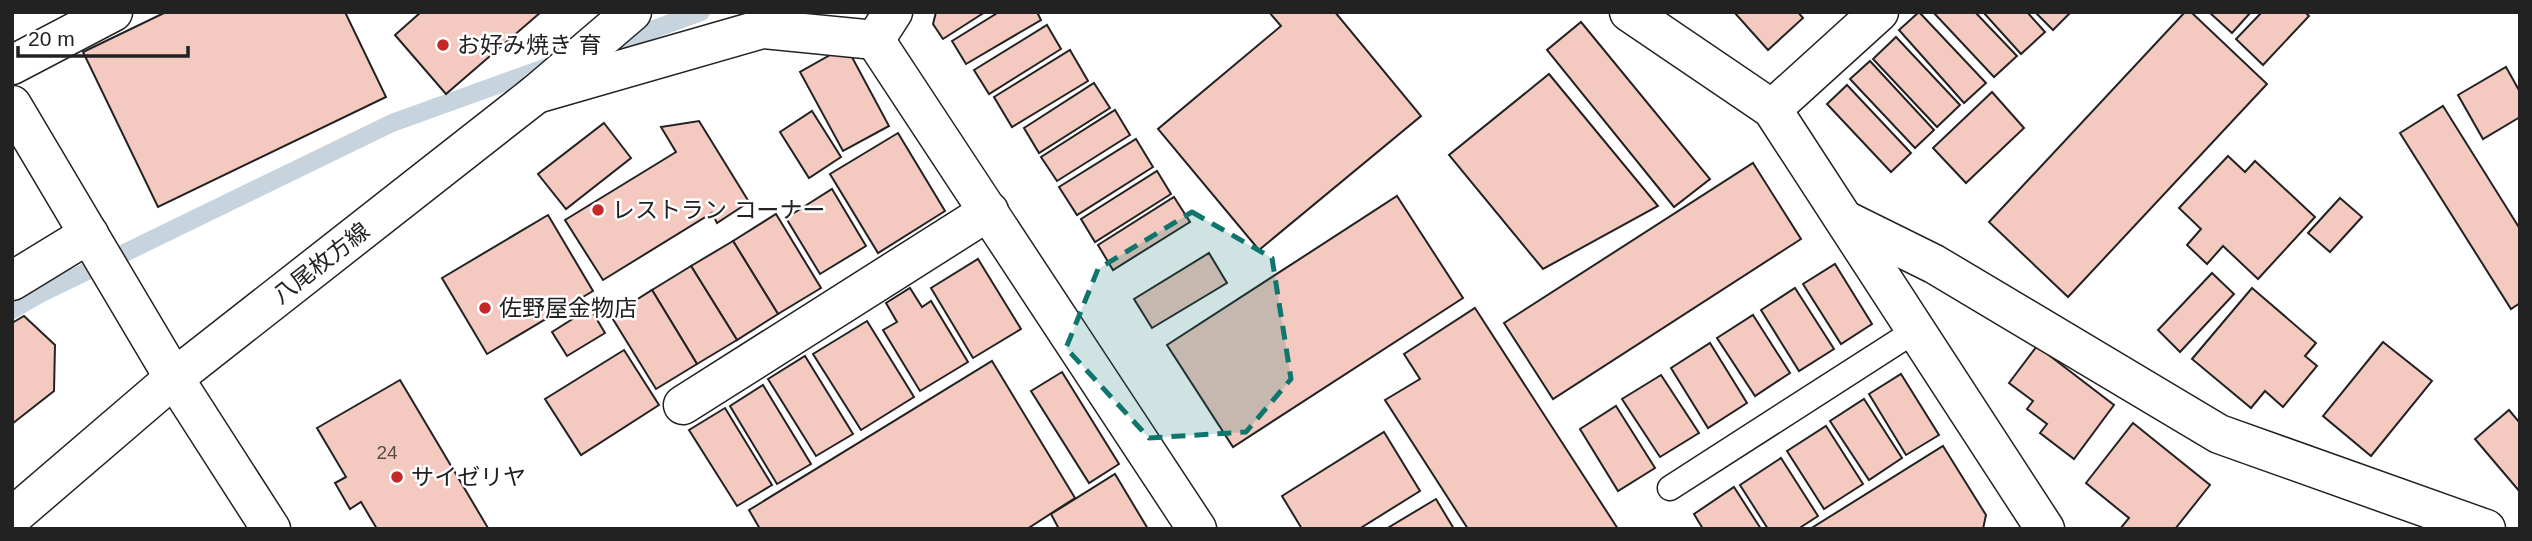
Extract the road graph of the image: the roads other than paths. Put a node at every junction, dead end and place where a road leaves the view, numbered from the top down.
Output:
1 (113, 12) edge
2 (632, 12) edge
3 (1629, 12) edge
4 (1879, 12) edge
5 (884, 26) edge
6 (12, 65) edge
7 (536, 94) junction
8 (12, 105) edge
9 (1772, 110) junction
10 (989, 211) junction
11 (1845, 220) junction
12 (89, 234) junction
13 (12, 281) edge
14 (1916, 330) junction
15 (174, 378) junction
16 (683, 405) dead end
17 (1670, 488) dead end
18 (12, 517) edge
19 (271, 529) edge
20 (1197, 529) edge
21 (2045, 529) edge
22 (2486, 529) edge

1 - 6 street
2 - 7 street, 八尾枚方線
3 - 9 street
4 - 9 street
5 - 7 street
5 - 10 street
7 - 15 street, 八尾枚方線
8 - 12 street
9 - 11 street
10 - 16 street
10 - 20 street
11 - 14 street
11 - 22 street
12 - 13 street
12 - 15 street
14 - 17 lane
14 - 21 street
15 - 18 street, 八尾枚方線
15 - 19 street

